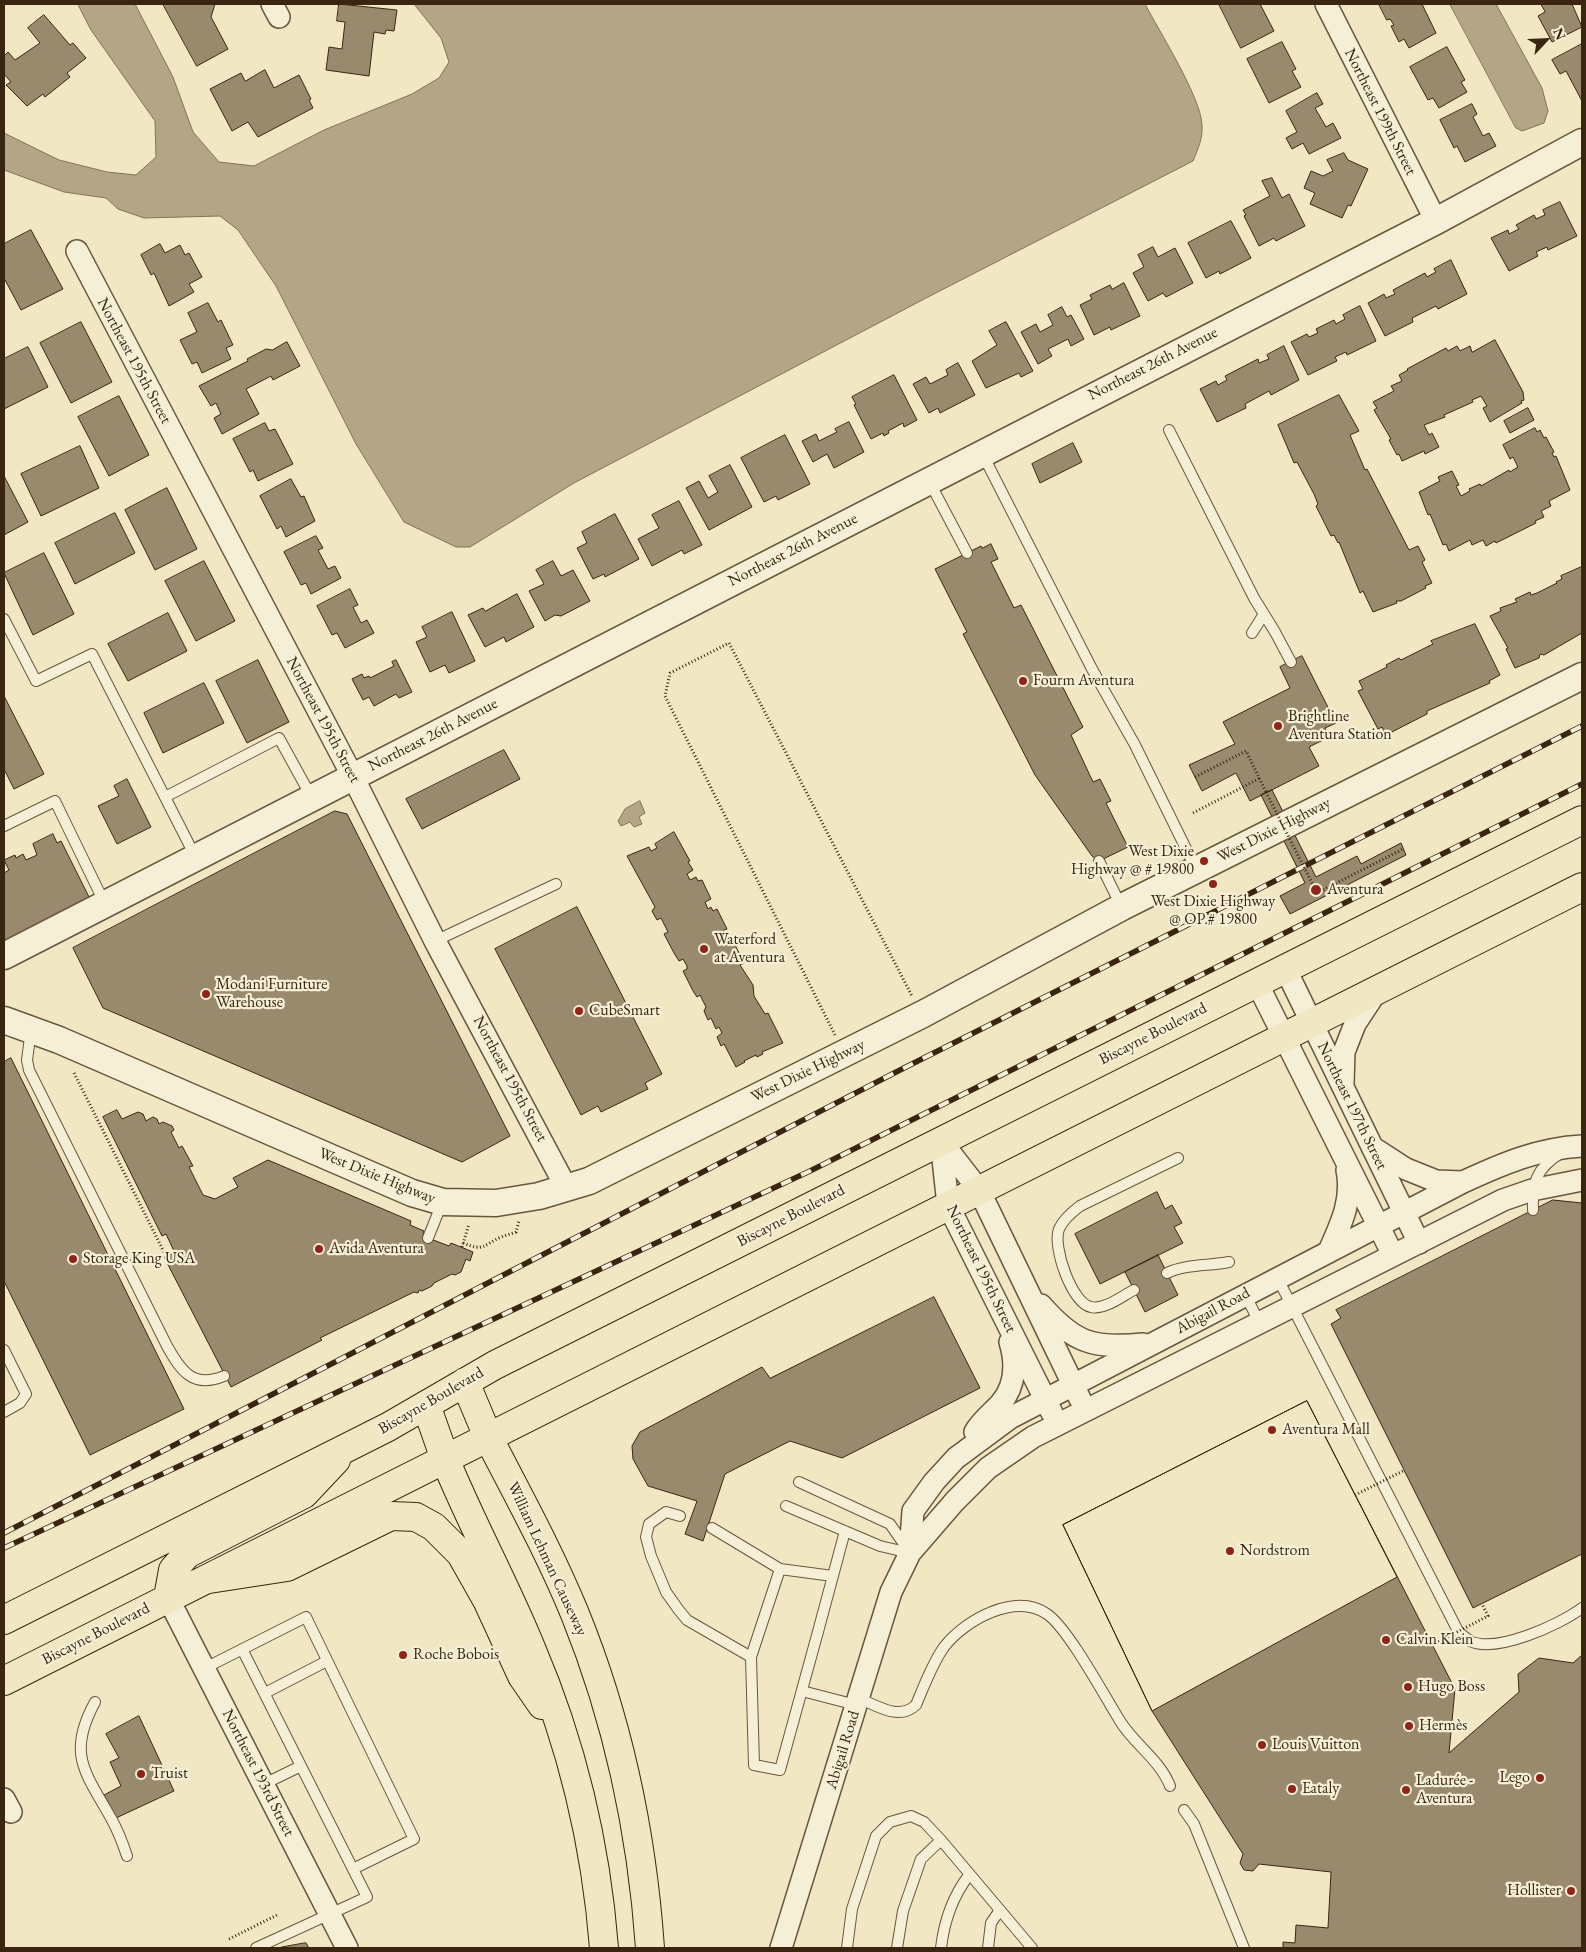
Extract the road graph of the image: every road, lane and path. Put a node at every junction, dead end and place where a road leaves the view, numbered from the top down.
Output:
1 (1326, 4) edge
2 (1582, 142) edge
3 (1436, 220) junction
4 (77, 251) dead end
5 (1169, 430) dead end
6 (981, 452) junction
7 (928, 480) junction
8 (966, 553) dead end
9 (1264, 614) junction
10 (4, 619) edge
11 (1252, 633) dead end
12 (1291, 662) dead end
13 (1582, 676) edge
14 (353, 777) junction
15 (1195, 777) dead end
16 (1260, 778) junction
17 (165, 797) junction
18 (312, 798) junction
19 (1193, 813) dead end
20 (1582, 820) edge
21 (4, 826) edge
22 (1403, 849) dead end
23 (196, 858) junction
24 (1099, 861) dead end
25 (1196, 870) junction
26 (556, 884) dead end
27 (1582, 887) edge
28 (106, 905) junction
29 (1122, 907) junction
30 (436, 941) junction
31 (4, 956) edge
32 (1285, 968) junction
33 (1257, 983) junction
34 (1378, 989) junction
35 (923, 1014) junction
36 (4, 1020) edge
37 (1312, 1022) junction
38 (31, 1030) junction
39 (1284, 1036) junction
40 (844, 1053) junction
41 (74, 1073) dead end
42 (1343, 1087) junction
43 (941, 1140) junction
44 (1372, 1146) junction
45 (1577, 1146) edge
46 (1344, 1157) junction
47 (1178, 1158) dead end
48 (1582, 1180) edge
49 (1463, 1182) junction
50 (568, 1189) junction
51 (979, 1190) junction
52 (1533, 1200) junction
53 (443, 1202) junction
54 (948, 1205) junction
55 (1404, 1213) junction
56 (519, 1221) dead end
57 (469, 1223) dead end
58 (1379, 1226) junction
59 (428, 1238) dead end
60 (1419, 1243) junction
61 (1329, 1251) junction
62 (166, 1254) dead end
63 (1394, 1255) junction
64 (1229, 1262) dead end
65 (1167, 1273) dead end
66 (1277, 1277) junction
67 (1026, 1288) junction
68 (1134, 1290) dead end
69 (1245, 1294) junction
70 (1292, 1305) junction
71 (998, 1306) junction
72 (1259, 1322) junction
73 (1153, 1343) junction
74 (4, 1350) edge
75 (224, 1376) dead end
76 (465, 1382) junction
77 (1074, 1386) junction
78 (1045, 1400) junction
79 (426, 1405) junction
80 (1085, 1410) junction
81 (4, 1412) edge
82 (1058, 1424) junction
83 (488, 1437) junction
84 (349, 1446) junction
85 (963, 1452) junction
86 (445, 1459) junction
87 (1405, 1470) dead end
88 (799, 1482) dead end
89 (1355, 1495) dead end
90 (786, 1506) dead end
91 (680, 1516) dead end
92 (712, 1528) dead end
93 (845, 1531) junction
94 (910, 1553) junction
95 (780, 1569) junction
96 (833, 1576) junction
97 (209, 1578) junction
98 (168, 1598) junction
99 (1482, 1604) dead end
100 (1582, 1608) edge
101 (4, 1620) edge
102 (1432, 1645) dead end
103 (242, 1649) junction
104 (751, 1657) junction
105 (327, 1661) junction
106 (205, 1668) junction
107 (4, 1681) edge
108 (802, 1691) junction
109 (265, 1693) junction
110 (857, 1701) junction
111 (95, 1702) dead end
112 (566, 1740) junction
113 (301, 1766) junction
114 (264, 1784) junction
115 (1170, 1786) dead end
116 (1184, 1810) dead end
117 (941, 1840) junction
118 (128, 1856) dead end
119 (353, 1869) junction
120 (969, 1875) junction
121 (1000, 1910) junction
122 (329, 1914) junction
123 (277, 1915) dead end
124 (229, 1939) dead end
125 (256, 1948) edge
126 (346, 1948) edge
127 (604, 1948) edge
128 (650, 1948) edge
129 (781, 1948) edge
130 (847, 1948) edge
131 (897, 1948) edge
132 (941, 1948) edge
133 (988, 1948) edge
134 (1031, 1948) edge
135 (1244, 1948) edge

1 - 3 street, Northeast 199th Street
2 - 3 street, Northeast 26th Avenue
3 - 6 street, Northeast 26th Avenue
4 - 14 street, Northeast 195th Street
5 - 9 lane
6 - 7 street, Northeast 26th Avenue
6 - 25 lane
7 - 8 lane
7 - 14 street, Northeast 26th Avenue
9 - 11 lane
9 - 12 lane
10 - 17 lane
13 - 25 street, West Dixie Highway
14 - 18 street, Northeast 26th Avenue
14 - 30 street, Northeast 195th Street
15 - 16 path
16 - 19 path
16 - 22 path, bridge
17 - 18 lane
17 - 23 lane
18 - 23 street, Northeast 26th Avenue
20 - 32 main road, Biscayne Boulevard
21 - 28 lane
23 - 28 street, Northeast 26th Avenue
24 - 29 lane
25 - 29 street, West Dixie Highway
26 - 30 lane
27 - 34 main road, Biscayne Boulevard
28 - 31 street, Northeast 26th Avenue
29 - 35 street, West Dixie Highway
30 - 50 street, Northeast 195th Street
32 - 33 main road, Biscayne Boulevard
32 - 37 street, Northeast 197th Street
33 - 39 street, Northeast 197th Street
33 - 43 main road, Biscayne Boulevard
34 - 37 main road, Biscayne Boulevard
34 - 42 street
35 - 40 street, West Dixie Highway
35 - 40 path
36 - 38 street, West Dixie Highway
37 - 39 main road, Biscayne Boulevard
37 - 42 street, Northeast 197th Street
38 - 53 street, West Dixie Highway
38 - 75 lane
39 - 46 street, Northeast 197th Street
39 - 51 main road, Biscayne Boulevard
40 - 50 street, West Dixie Highway
41 - 62 path
42 - 44 street, Northeast 197th Street
43 - 51 street, Northeast 195th Street
43 - 54 street, Northeast 195th Street
43 - 76 main road, Biscayne Boulevard
44 - 49 street
44 - 55 street, Northeast 197th Street
45 - 49 street, Abigail Road
45 - 52 lane
46 - 58 street, Northeast 197th Street
46 - 61 street
47 - 68 lane
48 - 52 street, Abigail Road
49 - 55 street, Abigail Road
50 - 53 street, West Dixie Highway
51 - 54 main road, Biscayne Boulevard
51 - 67 street, Northeast 195th Street
52 - 60 street, Abigail Road
53 - 59 lane
54 - 71 street, Northeast 195th Street
54 - 83 main road, Biscayne Boulevard
55 - 58 street, Abigail Road
55 - 60 street, Northeast 197th Street
56 - 57 path
58 - 61 street, Abigail Road
58 - 63 street, Northeast 197th Street
60 - 63 street, Abigail Road
61 - 66 street, Abigail Road
63 - 70 street, Abigail Road
64 - 65 lane
66 - 69 street, Abigail Road
66 - 70 lane
67 - 73 street
67 - 77 street, Northeast 195th Street
69 - 72 lane
69 - 73 street, Abigail Road
70 - 72 street, Abigail Road
70 - 100 lane
71 - 78 street, Northeast 195th Street
71 - 85 street
72 - 80 street, Abigail Road
73 - 77 street, Abigail Road
74 - 81 lane
76 - 79 main road, Biscayne Boulevard
76 - 83 main road, William Lehman Causeway
77 - 78 street, Abigail Road
77 - 80 street, Northeast 195th Street
78 - 82 street, Northeast 195th Street
78 - 85 street, Abigail Road
79 - 84 main road, Biscayne Boulevard
79 - 86 main road
80 - 82 street, Abigail Road
82 - 94 street, Abigail Road
83 - 86 main road, Biscayne Boulevard
83 - 128 main road, William Lehman Causeway
84 - 98 main road
84 - 101 main road, Biscayne Boulevard
85 - 94 street, Abigail Road
86 - 97 main road, Biscayne Boulevard
86 - 112 main road
87 - 89 path, bridge
88 - 94 lane
90 - 93 lane
91 - 104 lane
92 - 95 lane
93 - 94 lane
93 - 96 lane
94 - 110 street, Abigail Road
95 - 96 lane
95 - 104 lane
96 - 108 lane
97 - 98 main road, Biscayne Boulevard
97 - 112 main road
98 - 106 street, Northeast 193rd Street
98 - 107 main road, Biscayne Boulevard
99 - 102 path, bridge
103 - 105 lane
103 - 106 lane
103 - 109 lane
104 - 108 lane
105 - 109 lane
105 - 119 lane
106 - 114 street, Northeast 193rd Street
108 - 110 lane
109 - 113 lane
110 - 115 lane
110 - 129 street, Abigail Road
111 - 118 lane
112 - 127 main road
113 - 114 lane
113 - 119 lane
114 - 122 street, Northeast 193rd Street
116 - 135 lane
117 - 120 lane
117 - 130 lane
117 - 131 lane
119 - 122 lane
120 - 121 lane
120 - 132 lane
121 - 133 lane
121 - 134 lane
122 - 125 lane
122 - 126 street, Northeast 193rd Street
123 - 124 path

